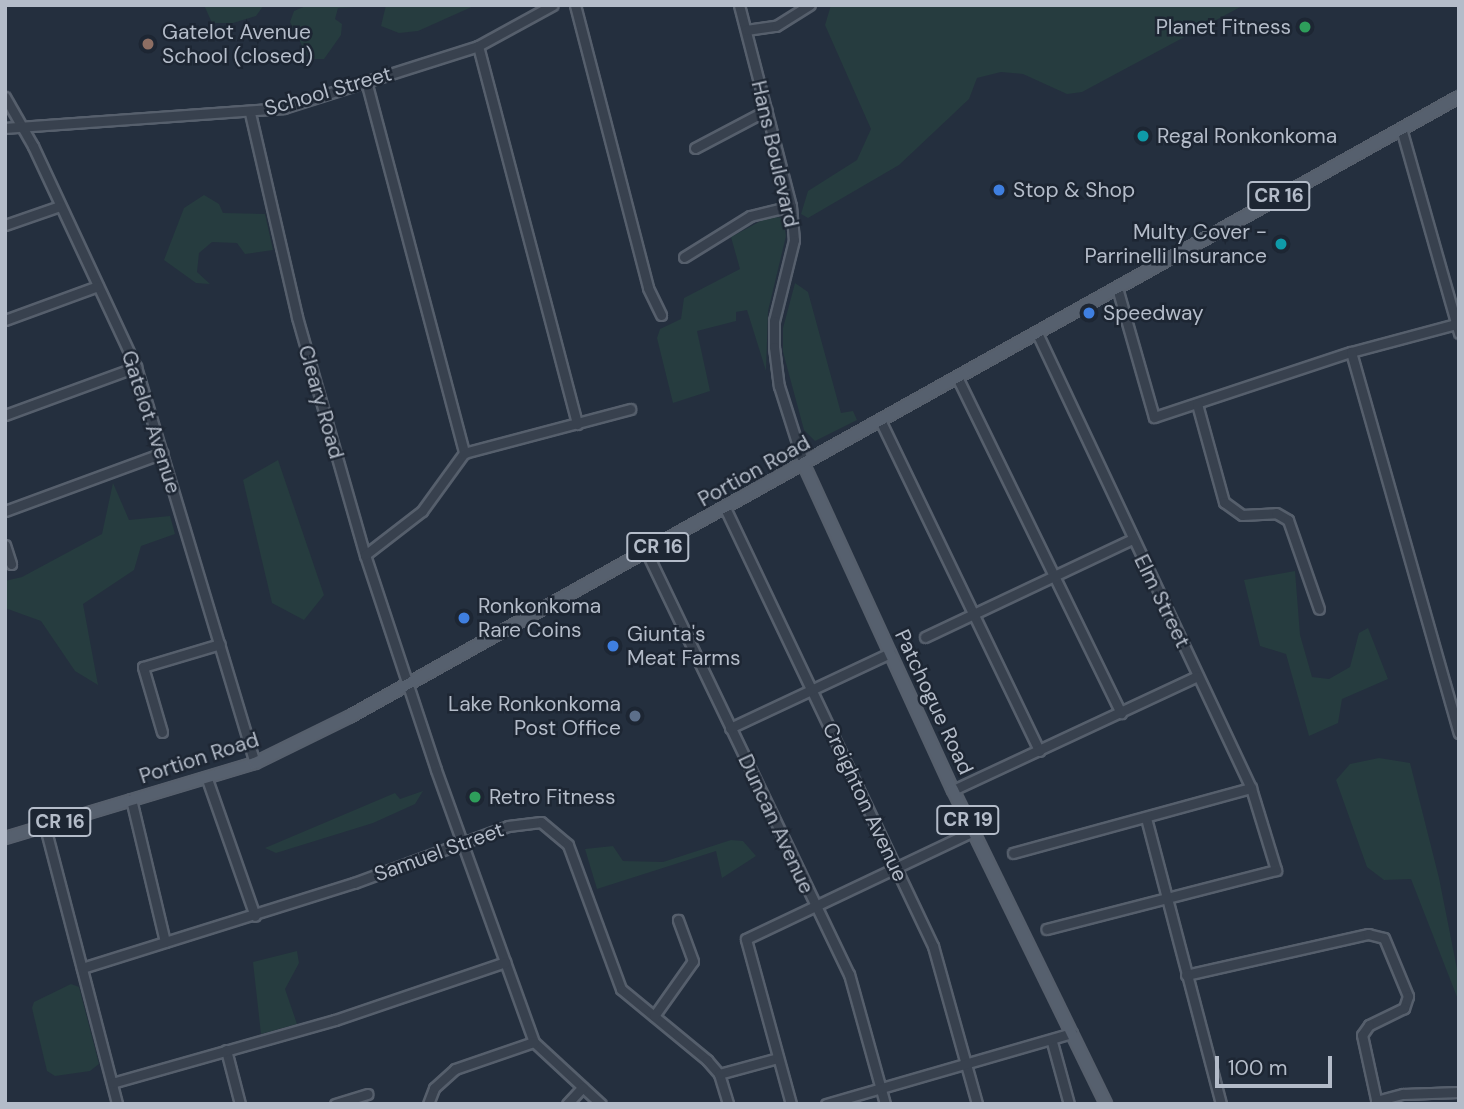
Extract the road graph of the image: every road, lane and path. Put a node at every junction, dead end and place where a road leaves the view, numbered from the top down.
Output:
1 (553, 5) edge
2 (575, 5) edge
3 (739, 5) edge
4 (805, 6) edge
5 (746, 30) junction
6 (478, 46) junction
7 (366, 81) junction
8 (5, 97) edge
9 (1458, 99) edge
10 (767, 110) junction
11 (250, 113) junction
12 (22, 124) junction
13 (5, 128) edge
14 (1401, 128) junction
15 (695, 148) dead end
16 (60, 206) junction
17 (791, 206) junction
18 (5, 225) edge
19 (684, 257) dead end
20 (98, 286) junction
21 (1118, 290) junction
22 (661, 315) dead end
23 (5, 320) edge
24 (1458, 328) edge
25 (1038, 335) junction
26 (1350, 352) junction
27 (136, 367) junction
28 (958, 379) junction
29 (1197, 404) junction
30 (630, 409) dead end
31 (5, 415) edge
32 (881, 422) junction
33 (577, 424) junction
34 (163, 453) junction
35 (464, 453) junction
36 (804, 465) junction
37 (726, 510) junction
38 (5, 511) edge
39 (1132, 539) junction
40 (5, 545) edge
41 (647, 553) junction
42 (365, 555) junction
43 (11, 564) dead end
44 (1054, 576) junction
45 (1319, 609) dead end
46 (975, 614) junction
47 (925, 637) dead end
48 (220, 644) junction
49 (890, 653) junction
50 (1198, 676) junction
51 (408, 686) junction
52 (812, 690) junction
53 (1121, 713) junction
54 (730, 728) junction
55 (162, 732) dead end
56 (1459, 733) edge
57 (1039, 751) junction
58 (255, 763) junction
59 (207, 779) junction
60 (1251, 788) junction
61 (953, 790) junction
62 (131, 799) junction
63 (1146, 817) junction
64 (44, 827) junction
65 (973, 831) junction
66 (5, 838) edge
67 (463, 842) junction
68 (1013, 853) dead end
69 (896, 867) junction
70 (1166, 899) junction
71 (816, 907) junction
72 (255, 916) junction
73 (678, 920) dead end
74 (1046, 929) dead end
75 (165, 942) junction
76 (505, 962) junction
77 (82, 968) junction
78 (1186, 975) junction
79 (654, 1016) junction
80 (1072, 1033) junction
81 (534, 1042) junction
82 (1052, 1042) junction
83 (226, 1050) junction
84 (778, 1058) junction
85 (966, 1066) junction
86 (719, 1074) junction
87 (111, 1083) junction
88 (583, 1087) junction
89 (881, 1090) junction
90 (1459, 1092) edge
91 (367, 1094) dead end
92 (1376, 1103) edge
93 (117, 1104) edge
94 (240, 1104) edge
95 (335, 1104) edge
96 (428, 1104) edge
97 (566, 1104) edge
98 (601, 1104) edge
99 (728, 1104) edge
100 (791, 1104) edge
101 (827, 1104) edge
102 (884, 1104) edge
103 (977, 1104) edge
104 (1069, 1104) edge
105 (1106, 1104) edge
106 (1221, 1104) edge

1 - 6 street, School Street
2 - 22 street
3 - 5 street, Hans Boulevard
4 - 5 street
5 - 10 street, Hans Boulevard
6 - 7 street, School Street
6 - 33 street
7 - 11 street, School Street
7 - 35 street
8 - 12 street, Gatelot Avenue
9 - 14 main road, Portion Road / CR 16
10 - 15 street
10 - 17 street, Hans Boulevard
11 - 12 street, School Street
11 - 42 street, Cleary Road
12 - 13 street, School Street
12 - 16 street, Gatelot Avenue
14 - 21 main road, Portion Road / CR 16
14 - 24 street
16 - 18 street
16 - 20 street, Gatelot Avenue
17 - 19 street
17 - 36 street, Hans Boulevard
20 - 23 street
20 - 27 street, Gatelot Avenue
21 - 25 main road, Portion Road / CR 16
21 - 29 street
24 - 26 street
25 - 28 main road, Portion Road / CR 16
25 - 39 street, Elm Street
26 - 29 street
26 - 56 street
27 - 31 street
27 - 34 street, Gatelot Avenue
28 - 32 main road, Portion Road / CR 16
28 - 44 street
29 - 45 street
30 - 33 street
32 - 36 main road, Portion Road / CR 16
32 - 46 street
33 - 35 street
34 - 38 street
34 - 48 street, Gatelot Avenue
35 - 42 street
36 - 37 main road, Portion Road / CR 16
36 - 49 main road, Patchogue Road / CR 19
37 - 41 main road, Portion Road / CR 16
37 - 52 street, Creighton Avenue
39 - 44 street
39 - 50 street, Elm Street
40 - 43 street
41 - 51 main road, Portion Road / CR 16
41 - 54 street, Duncan Avenue
42 - 51 street, Cleary Road
44 - 46 street
44 - 53 street
46 - 47 street
46 - 57 street
48 - 55 street
48 - 58 street, Gatelot Avenue
49 - 52 street
49 - 61 main road, Patchogue Road / CR 19
50 - 53 street
50 - 60 street, Elm Street
51 - 58 main road, Portion Road / CR 16
51 - 67 street, Cleary Road
52 - 54 street
52 - 69 street, Creighton Avenue
53 - 57 street
54 - 71 street, Duncan Avenue
57 - 61 street
58 - 59 main road, Portion Road / CR 16
59 - 62 main road, Portion Road / CR 16
59 - 72 street
60 - 63 street
60 - 70 street, Elm Street
61 - 65 main road, Patchogue Road / CR 19
62 - 64 main road, Portion Road / CR 16
62 - 75 street
63 - 68 street
63 - 70 street
64 - 66 main road, Portion Road / CR 16
64 - 77 street
65 - 69 street
65 - 80 main road, Patchogue Road / CR 19
67 - 72 street, Samuel Street
67 - 76 street, Cleary Road
67 - 79 street, Samuel Street
69 - 71 street
69 - 85 street, Creighton Avenue
70 - 74 street
70 - 78 street
71 - 84 street
71 - 89 street, Duncan Avenue
72 - 75 street, Samuel Street
73 - 79 street
75 - 77 street, Samuel Street
76 - 81 street, Cleary Road
76 - 83 street
77 - 87 street
78 - 92 street
78 - 106 street
79 - 86 street, Samuel Street
80 - 82 street
80 - 105 main road, Patchogue Road / CR 19
81 - 88 street
81 - 96 street
82 - 85 street
82 - 104 street
83 - 87 street
83 - 94 street
84 - 86 street
84 - 100 street
85 - 89 street
85 - 103 street, Creighton Avenue
86 - 99 street
87 - 93 street
88 - 97 street
88 - 98 street
89 - 101 street
89 - 102 street, Duncan Avenue
90 - 92 street
91 - 95 street

